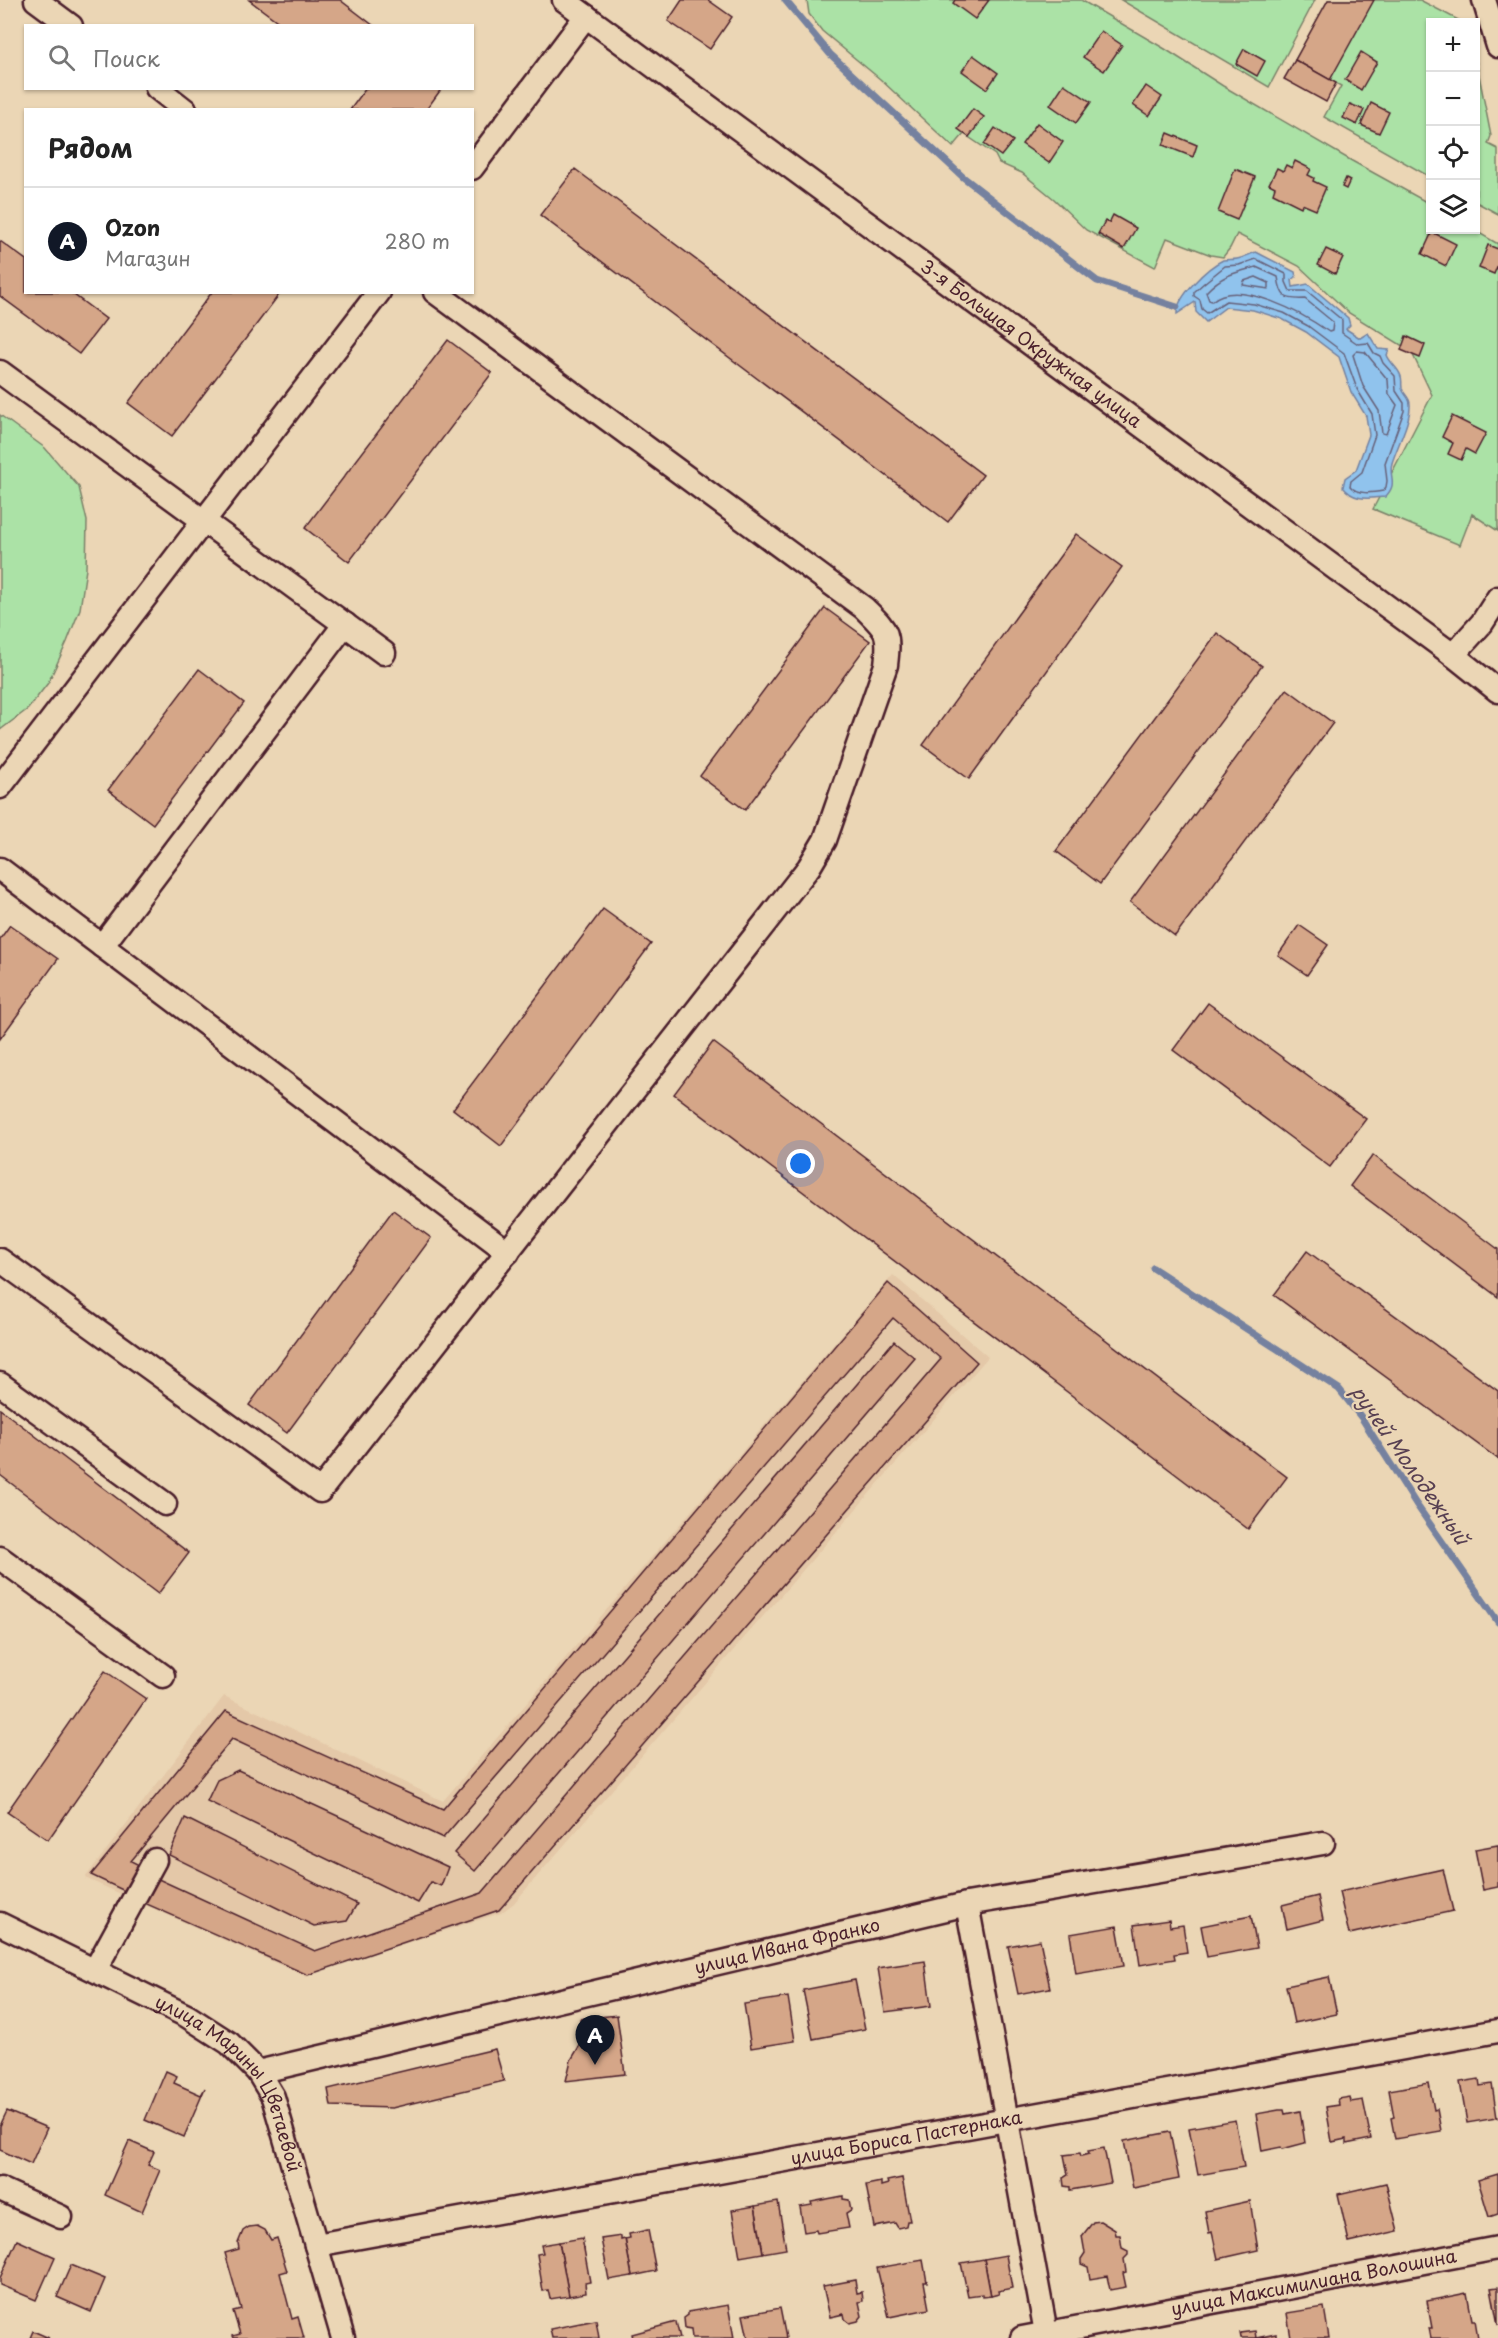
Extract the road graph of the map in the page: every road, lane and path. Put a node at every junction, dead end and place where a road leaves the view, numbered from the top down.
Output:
1 (36, 0) edge
2 (564, 0) edge
3 (1484, 0) edge
4 (586, 16) junction
5 (68, 24) edge
6 (1498, 46) edge
7 (160, 90) edge
8 (182, 108) edge
9 (474, 165) edge
10 (377, 294) edge
11 (438, 294) edge
12 (0, 372) edge
13 (203, 522) junction
14 (1498, 597) edge
15 (345, 624) junction
16 (384, 653) dead end
17 (1453, 655) junction
18 (1498, 691) edge
19 (0, 787) edge
20 (0, 869) edge
21 (102, 946) junction
22 (508, 1252) junction
23 (0, 1260) edge
24 (0, 1384) edge
25 (165, 1504) dead end
26 (0, 1558) edge
27 (163, 1676) dead end
28 (1323, 1843) dead end
29 (155, 1860) dead end
30 (967, 1904) junction
31 (0, 1924) edge
32 (95, 1970) junction
33 (1498, 2031) edge
34 (258, 2072) junction
35 (1006, 2120) junction
36 (0, 2189) edge
37 (61, 2217) dead end
38 (316, 2245) junction
39 (1498, 2248) edge
40 (1047, 2336) edge
41 (343, 2338) edge
42 (1022, 2338) edge

1 - 5 street
2 - 4 street, 3-я Большая Окружная улица
3 - 6 street
4 - 9 street
4 - 17 street, 3-я Большая Окружная улица
7 - 8 street
10 - 13 street
11 - 22 street
12 - 13 street
13 - 15 street
13 - 19 street
14 - 17 street
15 - 16 street
15 - 21 street
17 - 18 street, 3-я Большая Окружная улица
20 - 21 street
21 - 22 street
22 - 23 street
24 - 25 street
26 - 27 street
28 - 30 street, улица Ивана Франко
29 - 32 street
30 - 34 street, улица Ивана Франко
30 - 35 street
31 - 32 street, улица Марины Цветаевой
32 - 34 street, улица Марины Цветаевой
33 - 35 street, улица Бориса Пастернака
34 - 38 street, улица Марины Цветаевой
35 - 38 street, улица Бориса Пастернака
35 - 40 street
36 - 37 street
38 - 41 street, улица Марины Цветаевой
39 - 40 street, улица Максимилиана Волошина
40 - 42 street, улица Максимилиана Волошина

